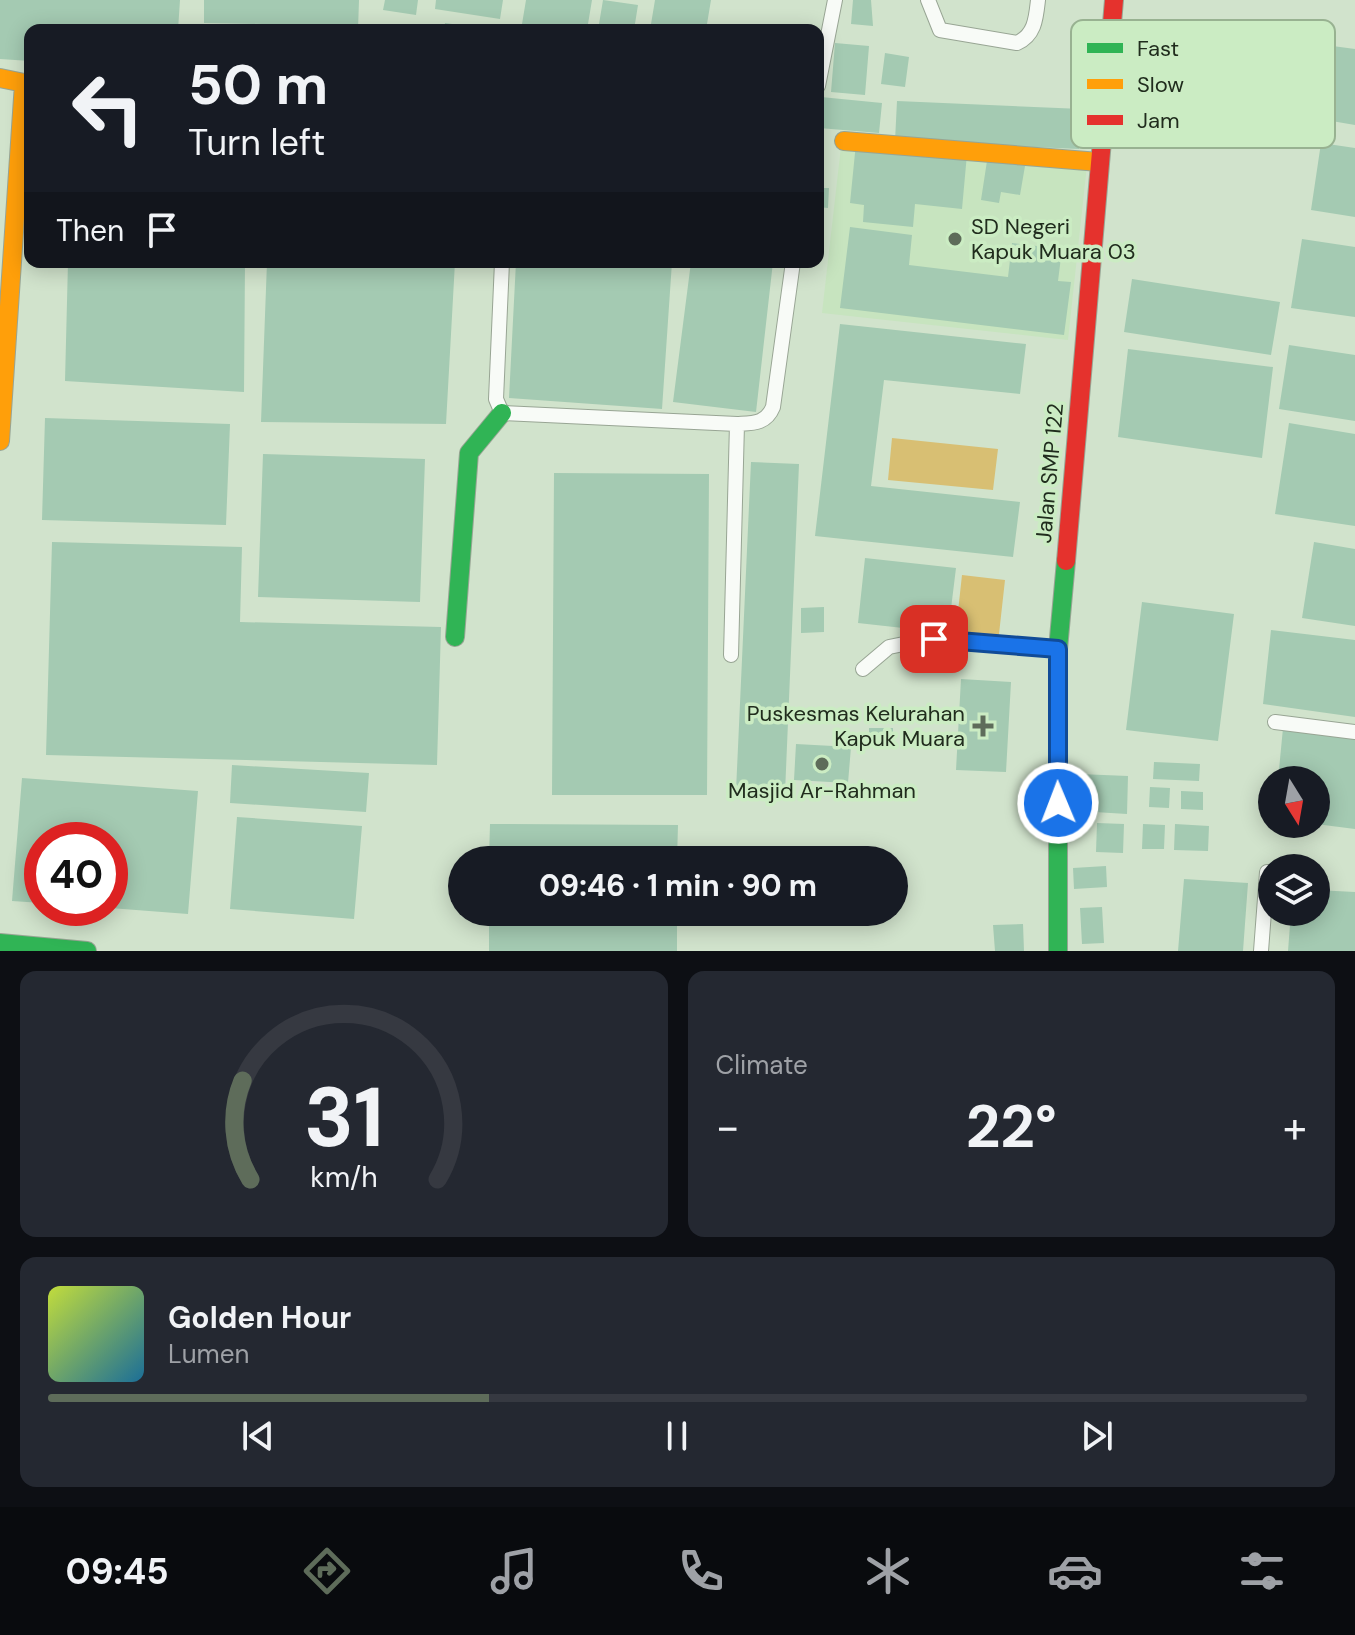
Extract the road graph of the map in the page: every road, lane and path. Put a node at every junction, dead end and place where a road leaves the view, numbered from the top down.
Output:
1 (835, 0) edge
2 (928, 0) edge
3 (1038, 0) edge
4 (1114, 0) edge
5 (1112, 20) edge
6 (824, 56) edge
7 (0, 78) edge
8 (24, 82) edge
9 (24, 123) edge
10 (844, 141) dead end
11 (1100, 148) edge
12 (1099, 162) junction
13 (502, 268) edge
14 (792, 268) edge
15 (502, 413) junction
16 (737, 424) junction
17 (0, 441) edge
18 (455, 637) dead end
19 (1058, 649) junction
20 (731, 655) dead end
21 (863, 669) dead end
22 (1275, 722) dead end
23 (1355, 732) edge
24 (1263, 926) edge
25 (0, 943) edge
26 (87, 951) edge
27 (1058, 951) edge
28 (1261, 951) edge

1 - 6 lane
2 - 3 lane
4 - 5 street, Jalan SMP 122
7 - 8 street
9 - 17 street
10 - 12 street
11 - 12 street, Jalan SMP 122
12 - 19 street, Jalan SMP 122
13 - 15 lane
14 - 16 lane
15 - 16 lane
15 - 18 street
16 - 20 lane
19 - 21 lane
19 - 27 street, Jalan SMP 122
22 - 23 lane
24 - 28 lane
25 - 26 street

